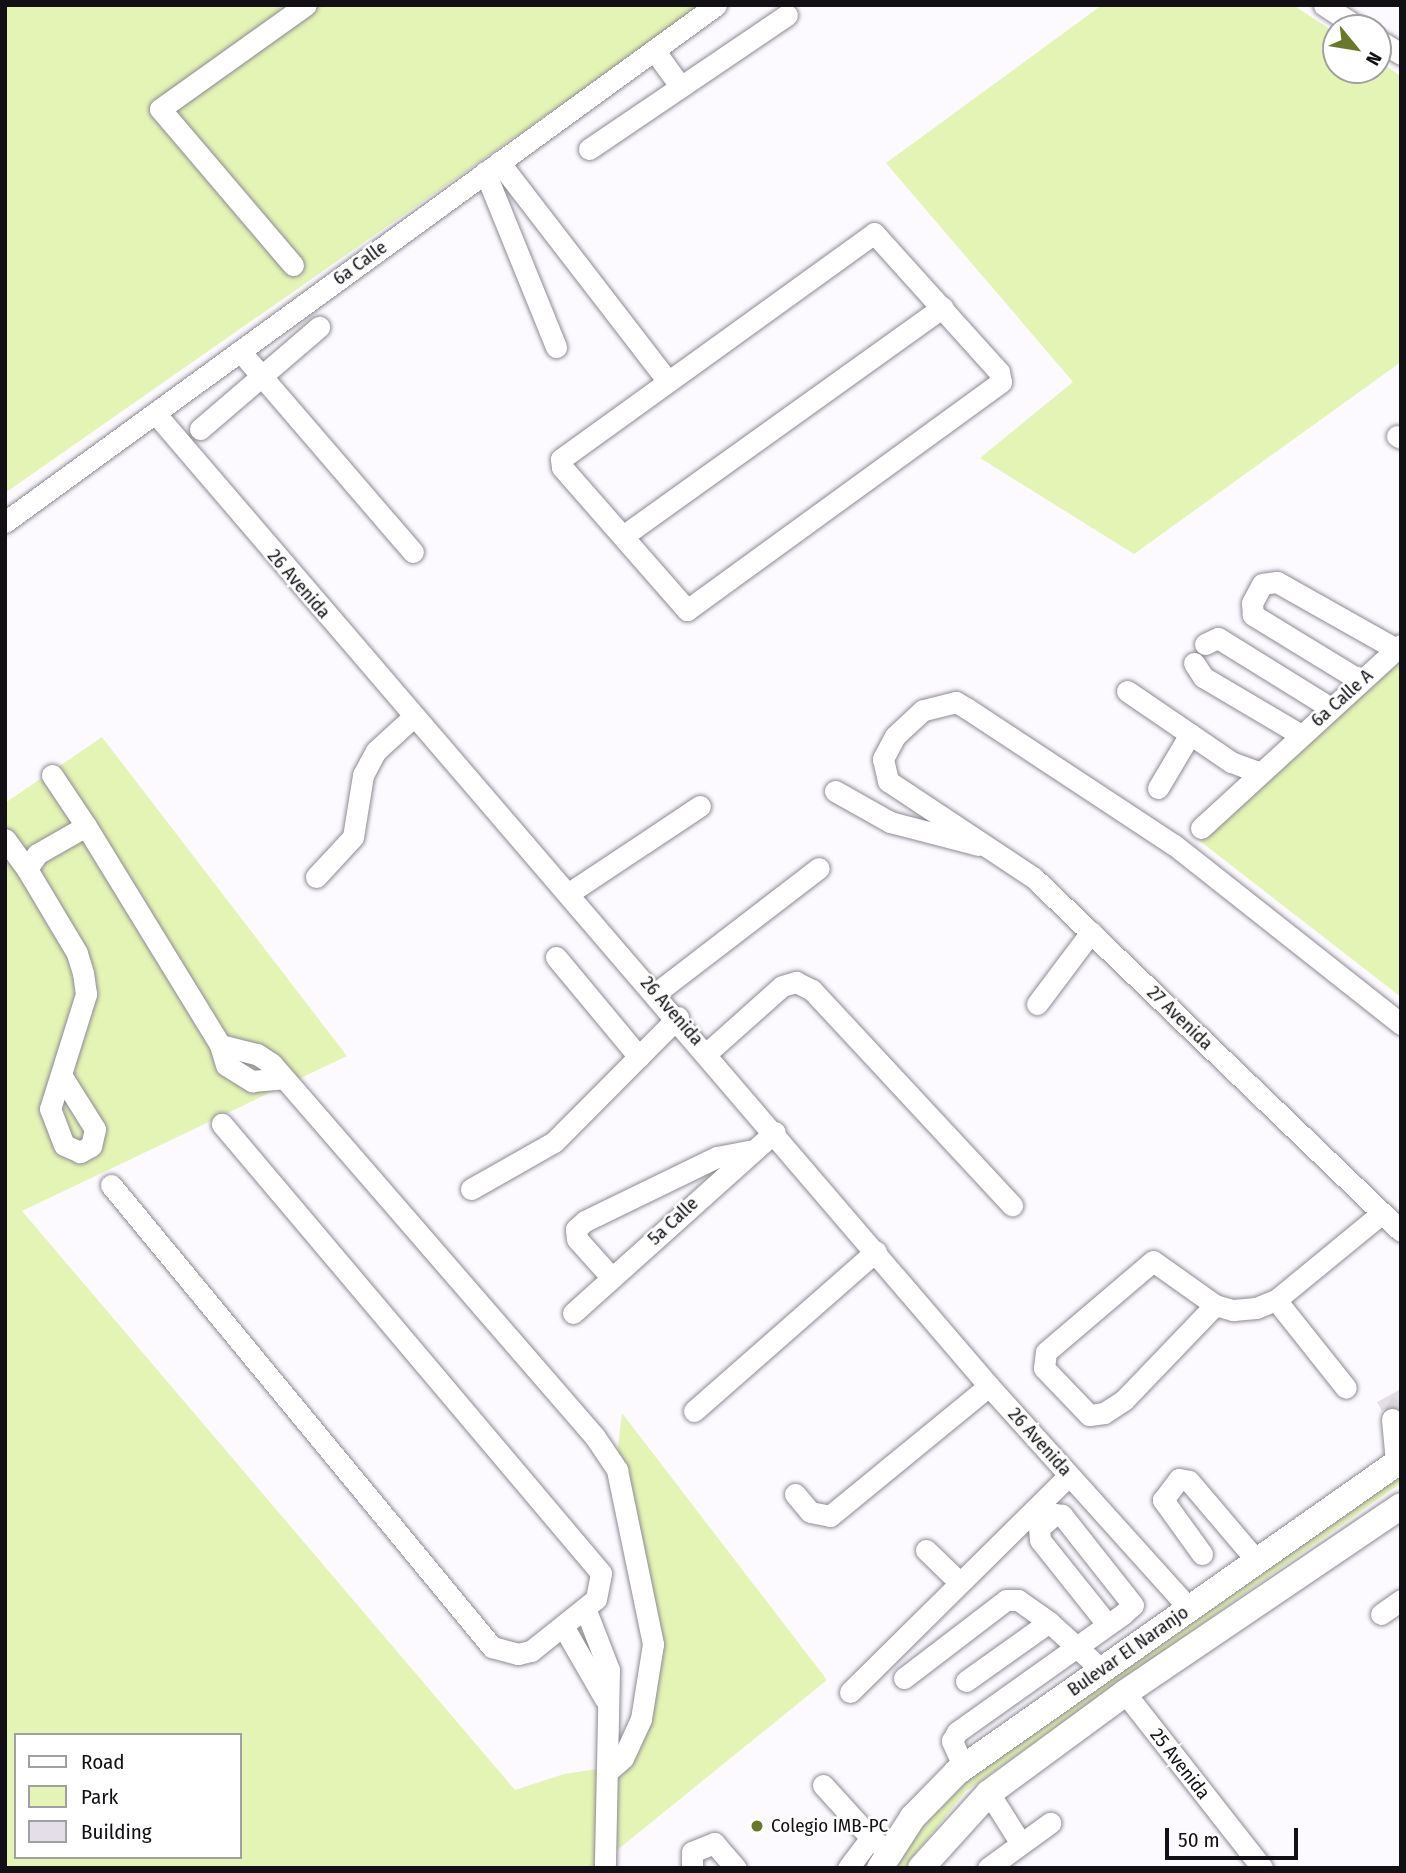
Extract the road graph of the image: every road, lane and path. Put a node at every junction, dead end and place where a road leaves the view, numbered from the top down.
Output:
1 (306, 5) edge
2 (716, 5) edge
3 (787, 15) dead end
4 (653, 50) junction
5 (680, 86) junction
6 (589, 149) dead end
7 (492, 167) junction
8 (293, 265) dead end
9 (943, 307) junction
10 (318, 327) dead end
11 (556, 347) dead end
12 (240, 351) junction
13 (261, 375) junction
14 (667, 380) junction
15 (155, 413) junction
16 (200, 429) dead end
17 (5, 522) edge
18 (624, 536) junction
19 (413, 552) dead end
20 (1205, 644) dead end
21 (1398, 647) edge
22 (1194, 663) dead end
23 (1362, 681) junction
24 (1127, 691) dead end
25 (1331, 708) junction
26 (414, 716) junction
27 (1190, 734) junction
28 (1301, 735) junction
29 (1259, 772) junction
30 (52, 775) dead end
31 (1158, 788) dead end
32 (835, 791) dead end
33 (700, 806) dead end
34 (86, 826) junction
35 (1201, 828) dead end
36 (5, 839) edge
37 (986, 846) junction
38 (819, 868) dead end
39 (27, 869) junction
40 (316, 877) dead end
41 (569, 893) junction
42 (1091, 932) junction
43 (556, 957) dead end
44 (656, 993) junction
45 (1037, 1003) dead end
46 (678, 1017) junction
47 (1401, 1024) edge
48 (708, 1052) junction
49 (639, 1056) junction
50 (63, 1078) dead end
51 (222, 1124) dead end
52 (775, 1132) junction
53 (749, 1151) junction
54 (111, 1185) dead end
55 (471, 1189) dead end
56 (1012, 1205) dead end
57 (1382, 1213) junction
58 (1401, 1231) edge
59 (876, 1251) junction
60 (612, 1278) junction
61 (1276, 1300) junction
62 (1215, 1305) junction
63 (573, 1313) dead end
64 (989, 1386) junction
65 (1346, 1388) dead end
66 (694, 1411) dead end
67 (1392, 1419) tunnel mouth
68 (1398, 1461) edge
69 (1069, 1475) junction
70 (795, 1494) dead end
71 (1398, 1514) edge
72 (926, 1550) dead end
73 (1202, 1554) dead end
74 (1256, 1560) junction
75 (1160, 1576) junction
76 (958, 1582) junction
77 (1132, 1598) junction
78 (1401, 1600) edge
79 (585, 1608) junction
80 (1189, 1608) junction
81 (1381, 1614) dead end
82 (1049, 1622) junction
83 (1107, 1624) junction
84 (563, 1626) junction
85 (1075, 1646) junction
86 (1102, 1670) junction
87 (904, 1678) dead end
88 (965, 1681) dead end
89 (850, 1692) dead end
90 (1125, 1693) junction
91 (605, 1699) junction
92 (964, 1768) junction
93 (607, 1772) junction
94 (823, 1785) dead end
95 (989, 1793) junction
96 (1050, 1823) dead end
97 (1020, 1842) junction
98 (880, 1852) edge
99 (931, 1861) edge
100 (605, 1868) edge
101 (692, 1868) edge
102 (736, 1868) edge
103 (848, 1868) edge
104 (988, 1868) edge
105 (1262, 1868) edge

1 - 8 street
2 - 4 street, 6a Calle
3 - 5 street
4 - 5 street
4 - 7 street, 6a Calle
5 - 6 street
7 - 11 street
7 - 12 street, 6a Calle
7 - 14 street
9 - 14 street
9 - 18 street
9 - 18 street
10 - 13 street
12 - 13 street
12 - 15 street, 6a Calle
13 - 16 street
13 - 19 street
14 - 18 street
15 - 17 street, 6a Calle
15 - 26 street, 26 Avenida
20 - 25 street
21 - 23 street, 6a Calle A
21 - 23 street
22 - 28 street
23 - 25 street, 6a Calle A
24 - 27 street
25 - 28 street, 6a Calle A
26 - 40 street
26 - 41 street, 26 Avenida
27 - 29 street
27 - 31 street
28 - 29 street, 6a Calle A
29 - 35 street, 6a Calle A
30 - 34 street
32 - 37 street
33 - 41 street
34 - 39 street
34 - 93 street
36 - 39 street
37 - 42 street, 27 Avenida
37 - 47 street, 27 Avenida
38 - 44 street
39 - 50 street
41 - 44 street, 26 Avenida
42 - 45 street
42 - 57 street, 27 Avenida
43 - 49 street
44 - 46 street, 26 Avenida
46 - 48 street, 26 Avenida
46 - 49 street
48 - 52 street, 26 Avenida
48 - 56 street
49 - 55 street
51 - 79 street
52 - 53 street, 5a Calle
52 - 59 street, 26 Avenida
53 - 60 street, 5a Calle
53 - 60 street
54 - 84 street
57 - 58 street, 27 Avenida
57 - 61 street
59 - 64 street, 26 Avenida
59 - 66 street
60 - 63 street, 5a Calle
61 - 62 street
61 - 65 street
62 - 62 street
64 - 69 street, 26 Avenida
64 - 70 street
67 - 68 street
68 - 74 main road, Bulevar El Naranjo
69 - 75 street, 26 Avenida
69 - 76 street
71 - 90 main road, Bulevar El Naranjo
72 - 76 street
73 - 74 street
74 - 80 main road, Bulevar El Naranjo
75 - 77 street
75 - 80 street, 26 Avenida
76 - 89 street
77 - 83 street
77 - 83 street
78 - 81 street
79 - 84 street
79 - 91 street
80 - 86 main road, Bulevar El Naranjo
82 - 85 street
82 - 87 street
82 - 88 street
83 - 85 street
84 - 91 street
85 - 86 street
85 - 92 street
86 - 92 main road, Bulevar El Naranjo
90 - 95 main road, Bulevar El Naranjo
90 - 105 street, 25 Avenida
91 - 93 street
92 - 98 main road, Bulevar El Naranjo
93 - 100 street
94 - 98 street
95 - 97 street
95 - 99 main road, Bulevar El Naranjo
96 - 97 street
97 - 104 street
98 - 103 street
101 - 102 street

